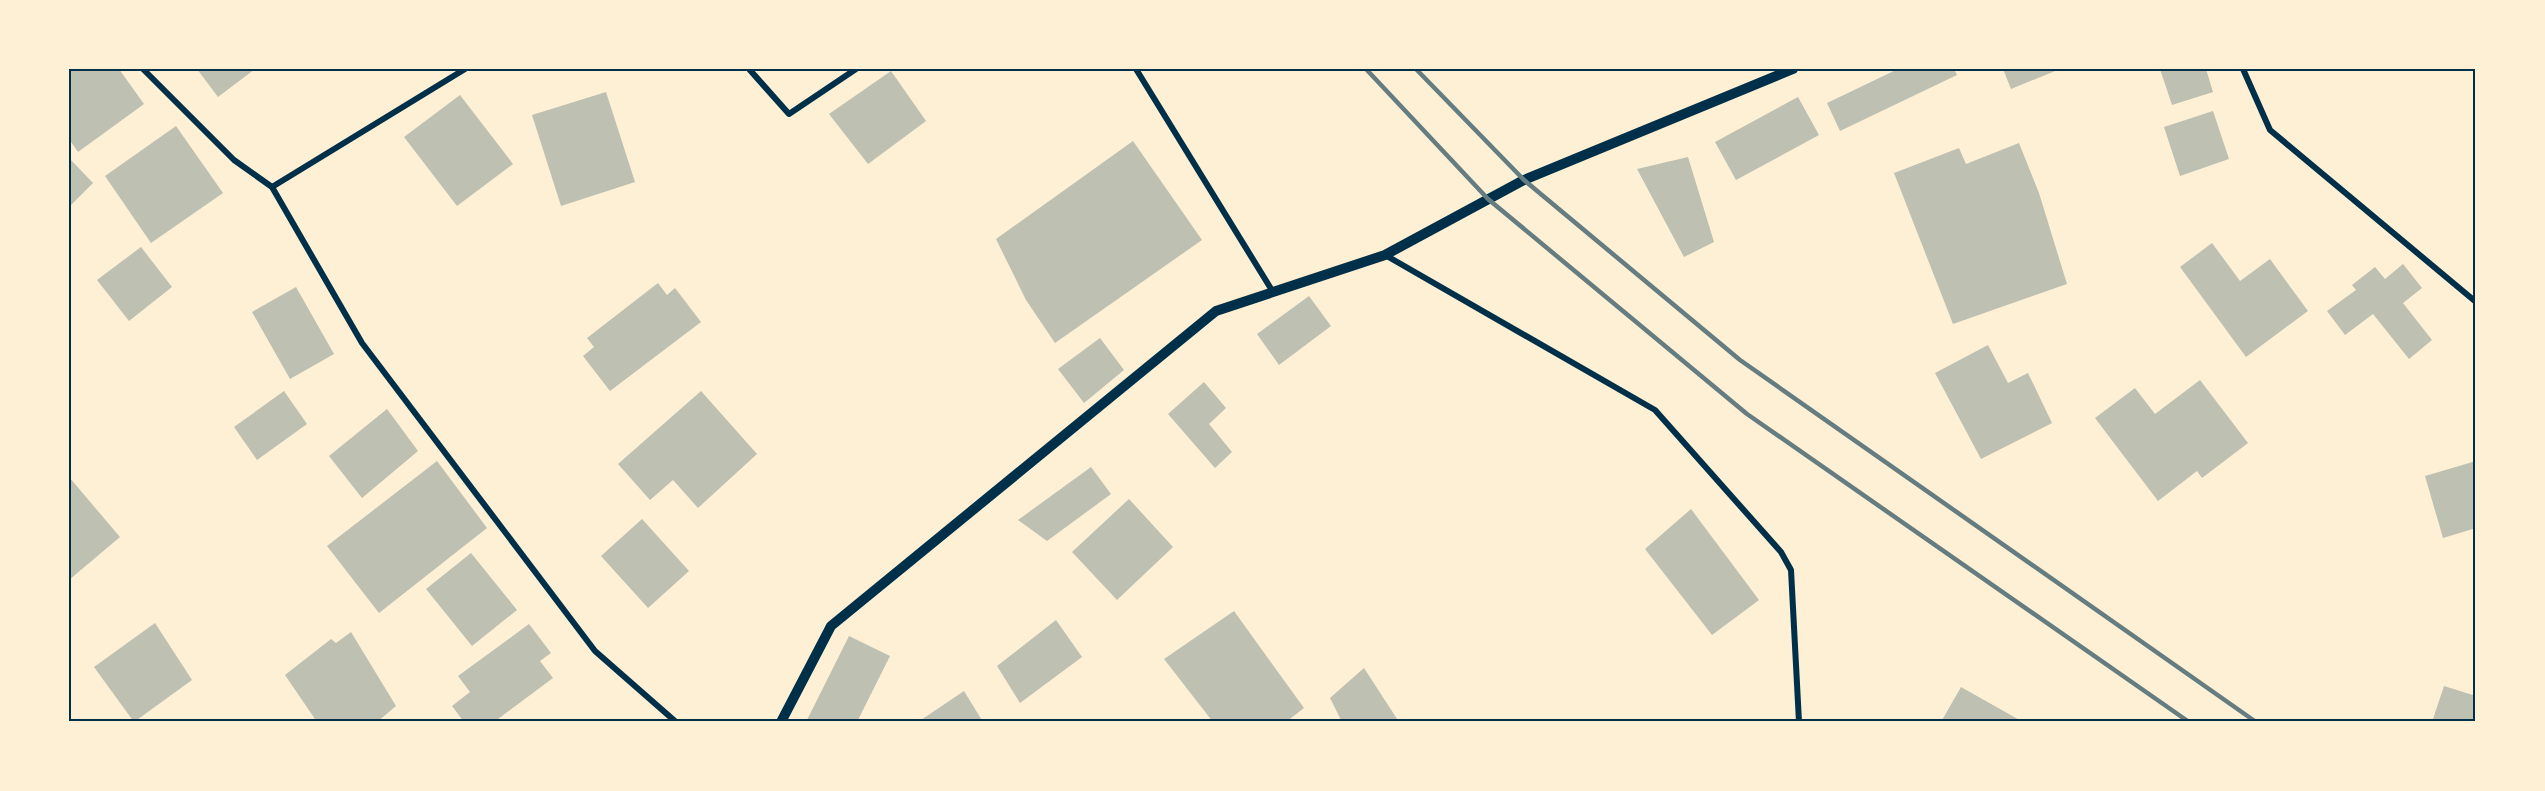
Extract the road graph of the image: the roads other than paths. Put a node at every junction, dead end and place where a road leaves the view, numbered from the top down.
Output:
1 (143, 69) edge
2 (465, 69) edge
3 (748, 69) edge
4 (856, 69) edge
5 (1136, 69) edge
6 (1793, 69) edge
7 (2243, 69) edge
8 (272, 188) junction
9 (1384, 255) junction
10 (1272, 292) junction
11 (2476, 302) edge
12 (676, 722) edge
13 (781, 722) edge
14 (1799, 722) edge

1 - 8 street
2 - 8 street
3 - 4 street
5 - 10 street
6 - 9 street
7 - 11 street
8 - 12 street
9 - 10 street
9 - 14 street
10 - 13 street

